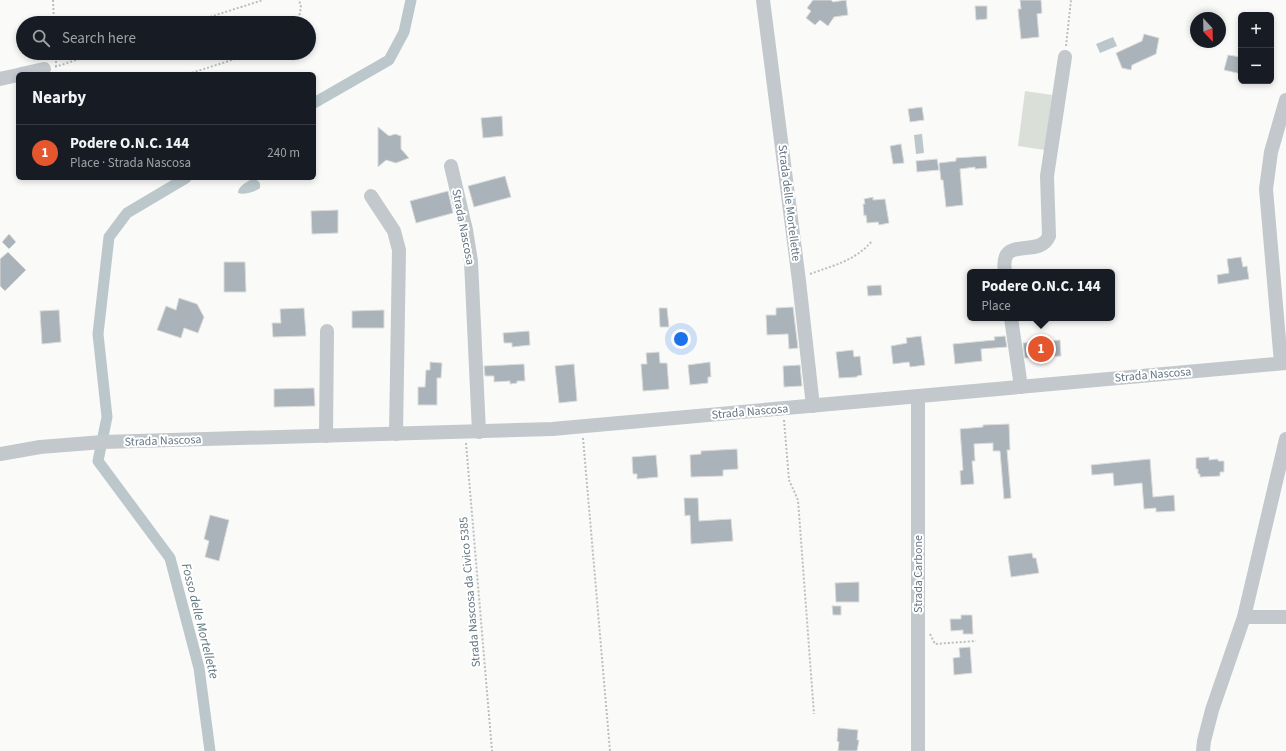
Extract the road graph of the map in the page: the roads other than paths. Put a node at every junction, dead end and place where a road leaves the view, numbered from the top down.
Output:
1 (763, 0) edge
2 (1065, 57) road end
3 (44, 69) dead end
4 (30, 72) edge
5 (16, 75) edge
6 (0, 79) edge
7 (1286, 100) edge
8 (451, 166) dead end
9 (371, 196) dead end
10 (1005, 269) edge
11 (1011, 321) edge
12 (327, 331) dead end
13 (1283, 363) edge
14 (1021, 387) junction
15 (918, 396) junction
16 (813, 406) junction
17 (472, 432) junction
18 (396, 434) junction
19 (326, 436) junction
20 (1286, 438) edge
21 (0, 454) edge
22 (1244, 617) junction
23 (1286, 617) edge
24 (918, 751) edge
25 (1203, 751) edge

1 - 16 street, Strada delle Mortellette
2 - 10 street
3 - 4 street
5 - 6 street
7 - 13 street
8 - 17 street, Strada Nascosa
9 - 18 street
11 - 14 street
12 - 19 street
13 - 14 street, Strada Nascosa
14 - 15 street, Strada Nascosa
15 - 16 street, Strada Nascosa
15 - 24 street, Strada Carbone
16 - 17 street, Strada Nascosa
17 - 18 street, Strada Nascosa
18 - 19 street, Strada Nascosa
19 - 21 street, Strada Nascosa
20 - 22 street
22 - 23 street
22 - 25 street

